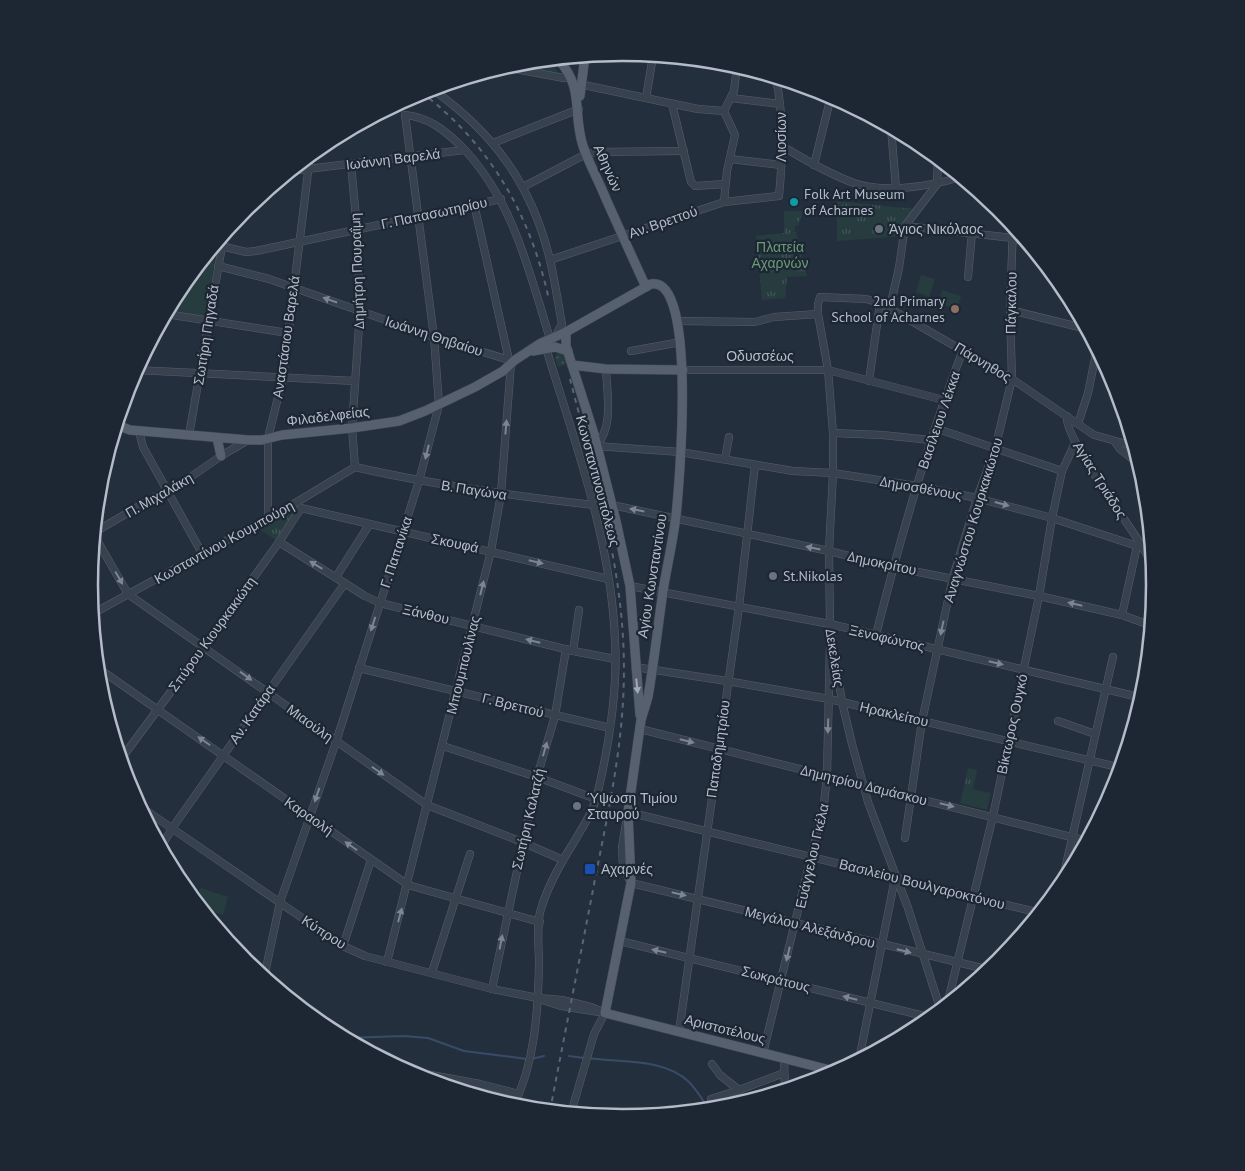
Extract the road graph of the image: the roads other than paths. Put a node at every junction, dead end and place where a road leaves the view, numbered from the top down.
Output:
1 (652, 62) edge
2 (583, 63) edge
3 (563, 65) edge
4 (531, 69) edge
5 (566, 69) junction
6 (582, 69) junction
7 (735, 74) edge
8 (575, 82) junction
9 (777, 85) edge
10 (440, 94) edge
11 (646, 98) junction
12 (731, 98) junction
13 (672, 104) junction
14 (780, 104) junction
15 (829, 104) edge
16 (579, 109) junction
17 (724, 111) junction
18 (892, 135) edge
19 (493, 143) junction
20 (782, 146) junction
21 (464, 150) junction
22 (684, 151) junction
23 (586, 154) junction
24 (409, 157) junction
25 (730, 159) junction
26 (351, 164) junction
27 (781, 165) junction
28 (814, 165) junction
29 (309, 166) edge
30 (938, 167) edge
31 (303, 170) edge
32 (308, 170) junction
33 (953, 179) edge
34 (725, 184) junction
35 (937, 184) junction
36 (523, 187) junction
37 (896, 188) junction
38 (778, 196) joint
39 (501, 199) junction
40 (724, 202) junction
41 (474, 204) junction
42 (418, 216) junction
43 (904, 226) junction
44 (357, 229) junction
45 (972, 233) junction
46 (623, 236) junction
47 (1013, 238) junction
48 (1016, 239) edge
49 (299, 242) junction
50 (222, 246) edge
51 (222, 248) edge
52 (550, 260) junction
53 (218, 266) junction
54 (968, 277) dead end
55 (646, 286) junction
56 (294, 288) junction
57 (880, 303) junction
58 (890, 308) junction
59 (1010, 310) junction
60 (360, 311) junction
61 (818, 314) junction
62 (173, 315) edge
63 (208, 320) junction
64 (678, 321) junction
65 (1079, 327) edge
66 (566, 332) junction
67 (288, 333) junction
68 (434, 337) junction
69 (552, 338) junction
70 (681, 342) junction
71 (546, 348) junction
72 (963, 350) junction
73 (568, 351) junction
74 (631, 351) dead end
75 (526, 352) junction
76 (1095, 358) edge
77 (510, 362) junction
78 (572, 365) junction
79 (606, 369) junction
80 (682, 370) junction
81 (828, 370) junction
82 (145, 371) edge
83 (201, 374) junction
84 (283, 377) junction
85 (1012, 379) junction
86 (355, 381) junction
87 (869, 381) junction
88 (944, 400) junction
89 (439, 405) junction
90 (1067, 416) junction
91 (1078, 424) junction
92 (123, 428) edge
93 (352, 428) junction
94 (935, 428) junction
95 (139, 431) junction
96 (833, 433) junction
97 (189, 435) junction
98 (729, 437) dead end
99 (217, 438) junction
100 (268, 438) junction
101 (248, 440) junction
102 (931, 440) junction
103 (1115, 442) junction
104 (1075, 443) junction
105 (1127, 445) edge
106 (596, 446) junction
107 (995, 449) junction
108 (680, 452) junction
109 (221, 456) junction
110 (1131, 458) edge
111 (725, 459) junction
112 (755, 465) junction
113 (355, 467) junction
114 (1062, 471) junction
115 (833, 473) junction
116 (419, 481) junction
117 (917, 486) junction
118 (169, 492) junction
119 (501, 494) junction
120 (977, 498) junction
121 (299, 505) junction
122 (594, 505) junction
123 (612, 505) junction
124 (268, 518) junction
125 (676, 518) junction
126 (1052, 518) junction
127 (368, 525) junction
128 (101, 530) edge
129 (403, 532) junction
130 (746, 534) junction
131 (279, 542) junction
132 (100, 543) edge
133 (1140, 546) junction
134 (1145, 546) edge
135 (492, 551) junction
136 (829, 551) junction
137 (203, 555) junction
138 (1146, 556) edge
139 (893, 567) junction
140 (336, 577) junction
141 (953, 578) junction
142 (608, 580) junction
143 (345, 582) junction
144 (630, 586) junction
145 (663, 592) junction
146 (128, 594) junction
147 (1039, 596) junction
148 (380, 603) junction
149 (739, 607) junction
150 (99, 610) edge
151 (579, 610) dead end
152 (1122, 615) junction
153 (830, 624) junction
154 (1146, 624) edge
155 (473, 626) junction
156 (876, 635) junction
157 (204, 647) junction
158 (938, 649) junction
159 (569, 650) junction
160 (1112, 657) dead end
161 (615, 659) junction
162 (359, 668) junction
163 (635, 668) junction
164 (652, 670) junction
165 (1023, 670) junction
166 (106, 673) edge
167 (727, 681) junction
168 (1105, 688) junction
169 (456, 691) junction
170 (268, 692) junction
171 (1135, 696) edge
172 (829, 699) junction
173 (842, 702) junction
174 (157, 708) junction
175 (555, 716) junction
176 (922, 721) junction
177 (1058, 721) dead end
178 (640, 724) junction
179 (610, 728) junction
180 (1095, 734) junction
181 (1009, 741) junction
182 (336, 742) junction
183 (443, 746) junction
184 (719, 748) junction
185 (126, 753) edge
186 (224, 755) junction
187 (1089, 759) junction
188 (1115, 766) edge
189 (827, 775) junction
190 (537, 777) junction
191 (863, 785) junction
192 (910, 796) junction
193 (596, 799) junction
194 (427, 805) junction
195 (628, 812) junction
196 (150, 813) edge
197 (993, 816) junction
198 (310, 817) junction
199 (173, 827) junction
200 (707, 831) junction
201 (905, 838) dead end
202 (1073, 838) junction
203 (1081, 840) edge
204 (164, 841) edge
205 (522, 842) junction
206 (470, 854) dead end
207 (813, 857) junction
208 (371, 860) junction
209 (563, 860) junction
210 (1068, 862) edge
211 (895, 878) junction
212 (631, 883) junction
213 (408, 885) junction
214 (974, 896) junction
215 (456, 898) junction
216 (698, 899) junction
217 (280, 902) junction
218 (1033, 911) edge
219 (507, 912) junction
220 (540, 922) junction
221 (796, 923) junction
222 (620, 942) junction
223 (882, 945) junction
224 (344, 946) junction
225 (924, 955) junction
226 (689, 958) junction
227 (387, 962) junction
228 (958, 963) junction
229 (981, 968) edge
230 (266, 969) edge
231 (432, 972) junction
232 (781, 980) junction
233 (492, 989) junction
234 (950, 994) edge
235 (538, 998) junction
236 (938, 1001) joint
237 (941, 1002) edge
238 (870, 1003) junction
239 (605, 1013) junction
240 (922, 1016) edge
241 (679, 1032) junction
242 (763, 1053) junction
243 (860, 1053) edge
244 (784, 1058) junction
245 (712, 1064) dead end
246 (826, 1069) edge
247 (784, 1072) junction
248 (439, 1077) edge
249 (785, 1084) edge
250 (739, 1090) junction
251 (519, 1094) junction
252 (517, 1099) edge
253 (711, 1099) dead end
254 (573, 1107) edge

1 - 11 street
2 - 6 main road
3 - 5 main road
4 - 8 street
5 - 6 main road
5 - 8 main road
6 - 8 main road
7 - 12 street
8 - 11 street
8 - 16 main road, Αθηνών
9 - 14 street, Λιοσίων
10 - 19 street
11 - 13 street
12 - 14 street
12 - 17 street
13 - 17 street
13 - 22 street
14 - 20 street, Λιοσίων
15 - 28 street
16 - 19 street
16 - 23 main road, Αθηνών
17 - 25 street
18 - 37 street
19 - 36 street
20 - 27 street, Λιοσίων
20 - 28 street
21 - 24 street, Ιωάννη Βαρελά
21 - 24 street, Γ. Παπανίκα
21 - 39 street
22 - 23 street
22 - 34 street
23 - 36 street
23 - 46 main road, Αθηνών
24 - 26 street, Ιωάννη Βαρελά
24 - 42 street, Γ. Παπανίκα
25 - 27 street
25 - 34 street
26 - 32 street, Ιωάννη Βαρελά
26 - 44 street, Δημήτρη Πουραΐμη
27 - 38 street, Λιοσίων
28 - 37 street
29 - 32 street, Αναστάσιου Βαρελά
30 - 35 street
31 - 32 street, Ιωάννη Βαρελά
32 - 49 street, Αναστάσιου Βαρελά
33 - 35 street
34 - 40 street
35 - 37 street
35 - 43 street
36 - 52 street
38 - 40 street, Αν. Βρεττού
39 - 41 street, Γ. Παπασωτηρίου
39 - 69 street
40 - 46 street, Αν. Βρεττού
41 - 42 street, Γ. Παπασωτηρίου
41 - 77 street, Μπουμπουλίνας
42 - 44 street, Γ. Παπασωτηρίου
42 - 68 street, Γ. Παπανίκα
43 - 45 street
43 - 58 street
44 - 49 street, Γ. Παπασωτηρίου
44 - 60 street, Δημήτρη Πουραΐμη
45 - 47 street
45 - 54 street
46 - 52 street, Αν. Βρεττού
46 - 55 main road, Αθηνών
47 - 48 street
47 - 59 street, Πάγκαλου
49 - 50 street, Γ. Παπασωτηρίου
49 - 56 street, Αναστάσιου Βαρελά
51 - 53 street, Σωτήρη Πηγαδά
52 - 69 street
53 - 56 street, Ιωάννη Θηβαίου
53 - 63 street, Σωτήρη Πηγαδά
55 - 64 main road, Αγίου Κωνσταντίνου
55 - 66 main road, Φιλαδελφείας
60 -> 56 street, Ιωάννη Θηβαίου
56 - 67 street, Αναστάσιου Βαρελά
57 - 58 street, Πάρνηθος
57 - 61 street, Πάρνηθος
57 - 87 street
58 - 72 street, Πάρνηθος
59 - 65 street
59 - 85 street, Πάγκαλου
60 - 68 street, Ιωάννη Θηβαίου
60 - 86 street, Δημήτρη Πουραΐμη
61 - 64 street
61 - 81 street, Δεκελείας
62 - 63 street
63 - 67 street
63 - 83 street, Σωτήρη Πηγαδά
64 - 70 main road, Αγίου Κωνσταντίνου
66 - 69 main road, Φιλαδελφείας
66 - 73 main road, Κωνσταντινουπόλεως
67 - 84 street, Αναστάσιου Βαρελά
68 - 77 street, Ιωάννη Θηβαίου
68 - 89 street, Γ. Παπανίκα
69 - 75 main road, Φιλαδελφείας
70 - 74 street
70 - 80 main road, Αγίου Κωνσταντίνου
71 - 73 main road, Φιλαδελφείας
71 - 75 main road, Φιλαδελφείας
71 - 122 street, Κωνσταντινουπόλεως
72 - 85 street, Πάρνηθος
72 - 88 street, Βασίλειου Λέκκα
73 - 78 main road, Κωνσταντινουπόλεως
75 - 77 main road, Φιλαδελφείας
76 - 91 street
77 - 89 main road, Φιλαδελφείας
119 -> 77 street, Μπουμπουλίνας
78 - 79 main road, Οδυσσέως
78 - 106 main road, Κωνσταντινουπόλεως
79 - 80 main road, Οδυσσέως
79 - 106 street
80 - 81 street, Οδυσσέως
80 - 108 main road, Αγίου Κωνσταντίνου
81 - 87 street, Οδυσσέως
81 - 96 street, Δεκελείας
82 - 83 street
83 - 84 street
83 - 97 street, Σωτήρη Πηγαδά
84 - 86 street
84 - 100 street, Αναστάσιου Βαρελά
85 - 90 street, Πάρνηθος
85 - 107 street, Αναγνώστου Κουρκακιώτου
86 - 93 street, Δημήτρη Πουραΐμη
87 - 88 street, Οδυσσέως
88 - 94 street, Βασίλειου Λέκκα
89 - 93 main road, Φιλαδελφείας
89 -> 116 street, Γ. Παπανίκα
90 - 91 street, Πάρνηθος
90 - 104 street, Αγίας Τριάδος
91 - 103 street, Πάρνηθος
92 - 95 main road, Φιλαδελφείας
93 - 100 main road, Φιλαδελφείας
93 - 113 street, Δημήτρη Πουραΐμη
94 - 102 street, Βασίλειου Λέκκα
94 - 107 street
95 - 97 main road, Φιλαδελφείας
95 - 118 street
96 - 102 street
96 - 115 street, Δεκελείας
97 - 99 main road, Φιλαδελφείας
98 - 111 street
99 - 101 main road, Φιλαδελφείας
99 - 109 main road
100 - 101 main road, Φιλαδελφείας
100 - 124 street, Αναστάσιου Βαρελά
101 - 109 street, Π. Μιχαλάκη
102 - 117 street, Βασίλειου Λέκκα
103 - 105 street, Πάρνηθος
103 - 110 street
104 - 114 street, Βίκτωρος Ουγκό
104 - 133 street, Αγίας Τριάδος
106 - 108 street, Δημοσθένους
106 - 123 main road, Κωνσταντινουπόλεως
107 - 114 street
107 - 120 street, Αναγνώστου Κουρκακιώτου
108 - 111 street, Δημοσθένους
108 - 125 main road, Αγίου Κωνσταντίνου
109 - 118 street, Π. Μιχαλάκη
111 - 112 street, Δημοσθένους
112 - 115 street, Δημοσθένους
112 - 130 street, Παπαδημητρίου
113 - 116 street, Β. Παγώνα
113 - 121 street, Κωσταντίνου Κουμπούρη
114 - 126 street, Βίκτωρος Ουγκό
115 - 117 street, Δημοσθένους
115 - 136 street, Δεκελείας
116 - 119 street, Β. Παγώνα
116 - 129 street, Γ. Παπανίκα
117 - 120 street, Δημοσθένους
117 - 139 street, Βασίλειου Λέκκα
118 - 128 street, Π. Μιχαλάκη
118 - 137 street
119 - 122 street, Β. Παγώνα
119 - 135 street, Μπουμπουλίνας
120 -> 126 street, Δημοσθένους
120 - 141 street, Αναγνώστου Κουρκακιώτου
121 - 124 street, Κωσταντίνου Κουμπούρη
121 - 127 street, Σκουφά
121 - 131 street, Σπύρου Κιουρκακιώτη
122 - 142 street, Κωνσταντινουπόλεως
125 -> 123 street, Δημοκρίτου
123 - 144 main road, Κωνσταντινουπόλεως
124 - 137 street, Κωσταντίνου Κουμπούρη
125 - 130 street, Δημοκρίτου
125 - 145 main road, Αγίου Κωνσταντίνου
126 - 133 street, Δημοσθένους
126 - 147 street, Βίκτωρος Ουγκό
127 - 129 street, Σκουφά
127 - 140 street
129 - 135 street, Σκουφά
129 - 148 street, Γ. Παπανίκα
136 -> 130 street, Δημοκρίτου
130 - 149 street, Παπαδημητρίου
140 -> 131 street, Ξάνθου
131 - 157 street, Σπύρου Κιουρκακιώτη
132 -> 146 street, Μιαούλη
133 - 134 street
133 - 138 street, Αγίας Τριάδος
133 - 152 street
135 -> 142 street, Σκουφά
155 -> 135 street, Μπουμπουλίνας
136 - 139 street, Δημοκρίτου
136 - 153 street, Δεκελείας
137 - 146 street, Κωσταντίνου Κουμπούρη
139 - 141 street, Δημοκρίτου
139 - 156 street, Βασίλειου Λέκκα
140 - 143 street, Ξάνθου
141 - 147 street, Δημοκρίτου
141 -> 158 street, Αναγνώστου Κουρκακιώτου
142 - 161 street, Κωνσταντινουπόλεως
143 - 148 street, Ξάνθου
143 - 170 street, Αν. Κατάρα
144 - 145 street, Ξενοφώντος
144 - 163 main road, Κωνσταντινουπόλεως
145 - 149 street, Ξενοφώντος
145 - 164 main road, Αγίου Κωνσταντίνου
146 - 150 street, Κωσταντίνου Κουμπούρη
146 - 157 street, Μιαούλη
152 -> 147 street, Δημοκρίτου
147 - 165 street, Βίκτωρος Ουγκό
148 - 155 street, Ξάνθου
148 -> 162 street, Γ. Παπανίκα
149 - 153 street, Ξενοφώντος
149 - 167 street, Παπαδημητρίου
151 - 159 street, Σωτήρη Καλατζή
152 - 154 street, Δημοκρίτου
153 - 156 street, Ξενοφώντος
153 - 172 street, Ευάγγελου Γκέλα
153 - 173 street, Δεκελείας
159 -> 155 street, Ξάνθου
155 - 169 street, Μπουμπουλίνας
156 - 158 street, Ξενοφώντος
157 -> 170 street, Μιαούλη
157 - 174 street, Σπύρου Κιουρκακιώτη
158 -> 165 street, Ξενοφώντος
158 - 176 street, Αναγνώστου Κουρκακιώτου
159 - 161 street, Ξάνθου
159 - 175 street, Σωτήρη Καλατζή
160 - 168 street
161 - 179 street, Κωνσταντινουπόλεως
162 - 169 street, Γ. Βρεττού
162 - 182 street, Γ. Παπανίκα
163 - 164 street, Ηρακλείτου
163 -> 178 main road, Κωνσταντινουπόλεως
164 - 167 street, Ηρακλείτου
164 - 178 main road, Αγίου Κωνσταντίνου
165 - 168 street, Ξενοφώντος
165 - 181 street, Βίκτωρος Ουγκό
166 - 174 street, Καραολή
167 - 172 street, Ηρακλείτου
167 - 184 street, Παπαδημητρίου
168 - 171 street, Ξενοφώντος
168 - 180 street
169 - 175 street, Γ. Βρεττού
169 - 183 street, Μπουμπουλίνας
170 - 182 street, Μιαούλη
170 - 186 street, Αν. Κατάρα
172 - 173 street, Ηρακλείτου
172 -> 189 street, Ευάγγελου Γκέλα
173 - 176 street, Ηρακλείτου
173 - 191 street, Δεκελείας
174 - 185 street, Σπύρου Κιουρκακιώτη
186 -> 174 street, Καραολή
175 - 179 street, Γ. Βρεττού
190 -> 175 street, Σωτήρη Καλατζή
176 - 181 street, Ηρακλείτου
176 - 192 street, Αναγνώστου Κουρκακιώτου
177 - 180 street
178 -> 184 street, Δημητρίου Δαμάσκου
178 - 195 main road, Αγίου Κωνσταντίνου
179 - 193 street, Κωνσταντινουπόλεως
180 - 187 street
181 - 187 street, Ηρακλείτου
181 - 197 street, Βίκτωρος Ουγκό
182 -> 194 street, Μιαούλη
182 -> 198 street, Γ. Παπανίκα
183 - 190 street
183 - 194 street, Μπουμπουλίνας
184 - 189 street, Δημητρίου Δαμάσκου
184 - 200 street, Παπαδημητρίου
186 - 198 street, Καραολή
186 - 199 street, Αν. Κατάρα
187 - 188 street, Ηρακλείτου
187 - 202 street
189 - 191 street, Δημητρίου Δαμάσκου
189 - 207 street, Ευάγγελου Γκέλα
190 - 193 street
190 - 205 street, Σωτήρη Καλατζή
191 - 192 street, Δημητρίου Δαμάσκου
191 - 211 street, Δεκελείας
192 -> 197 street, Δημητρίου Δαμάσκου
192 - 201 street, Αναγνώστου Κουρκακιώτου
193 - 209 street, Κωνσταντινουπόλεως
194 - 205 street, Μιαούλη
194 - 213 street, Μπουμπουλίνας
195 - 200 street, Βασιλείου Βουλγαροκτόνου
195 - 212 main road, Αγίου Κωνσταντίνου
196 - 199 street, Κύπρου
197 - 202 street, Δημητρίου Δαμάσκου
197 - 214 street, Βίκτωρος Ουγκό
208 -> 198 street, Καραολή
198 - 217 street, Γ. Παπανίκα
199 - 204 street, Αν. Κατάρα
199 - 217 street, Κύπρου
200 - 207 street, Βασιλείου Βουλγαροκτόνου
200 - 216 street, Παπαδημητρίου
202 - 203 street, Δημητρίου Δαμάσκου
202 - 210 street
205 - 209 street, Μιαούλη
205 - 219 street, Σωτήρη Καλατζή
206 - 215 street
207 - 211 street, Βασιλείου Βουλγαροκτόνου
207 - 221 street, Ευάγγελου Γκέλα
208 - 213 street, Καραολή
208 - 224 street
209 - 220 street, Κωνσταντινουπόλεως
211 - 214 street, Βασιλείου Βουλγαροκτόνου
211 - 223 street
211 - 225 street, Δεκελείας
212 -> 216 street, Μεγάλου Αλεξάνδρου
212 - 222 main road, Αγίου Κωνσταντίνου
213 - 215 street, Καραολή
227 -> 213 street, Μπουμπουλίνας
214 - 218 street, Βασιλείου Βουλγαροκτόνου
214 - 228 street, Βίκτωρος Ουγκό
215 - 219 street, Καραολή
215 - 231 street
216 - 221 street, Μεγάλου Αλεξάνδρου
216 - 226 street, Παπαδημητρίου
217 - 224 street, Κύπρου
217 - 230 street, Γ. Παπανίκα
219 - 220 street, Καραολή
233 -> 219 street, Σωτήρη Καλατζή
220 - 235 street, Κωνσταντινουπόλεως
221 - 223 street, Μεγάλου Αλεξάνδρου
221 -> 232 street, Ευάγγελου Γκέλα
226 -> 222 street, Σωκράτους
222 - 239 main road, Αγίου Κωνσταντίνου
223 -> 225 street, Μεγάλου Αλεξάνδρου
223 - 238 street
224 - 227 street, Κύπρου
225 - 228 street, Μεγάλου Αλεξάνδρου
225 - 236 street, Δεκελείας
226 - 232 street, Σωκράτους
226 - 241 street, Παπαδημητρίου
227 - 231 street, Κύπρου
228 - 229 street, Μεγάλου Αλεξάνδρου
228 - 234 street, Βίκτωρος Ουγκό
231 - 233 street, Κύπρου
238 -> 232 street, Σωκράτους
232 - 242 street, Ευάγγελου Γκέλα
233 - 235 street, Κύπρου
235 - 239 street, Κύπρου
235 - 251 street, Κωνσταντινουπόλεως
236 - 237 street
238 - 240 street, Σωκράτους
238 - 243 street
239 - 241 main road, Αριστοτέλους
239 - 254 street
241 - 242 main road, Αριστοτέλους
242 - 244 main road, Αριστοτέλους
244 - 246 main road, Αριστοτέλους
244 - 247 street
245 - 250 street
247 - 249 street
247 - 250 street
248 - 251 street
250 - 253 street
251 - 252 street, Κωνσταντινουπόλεως

